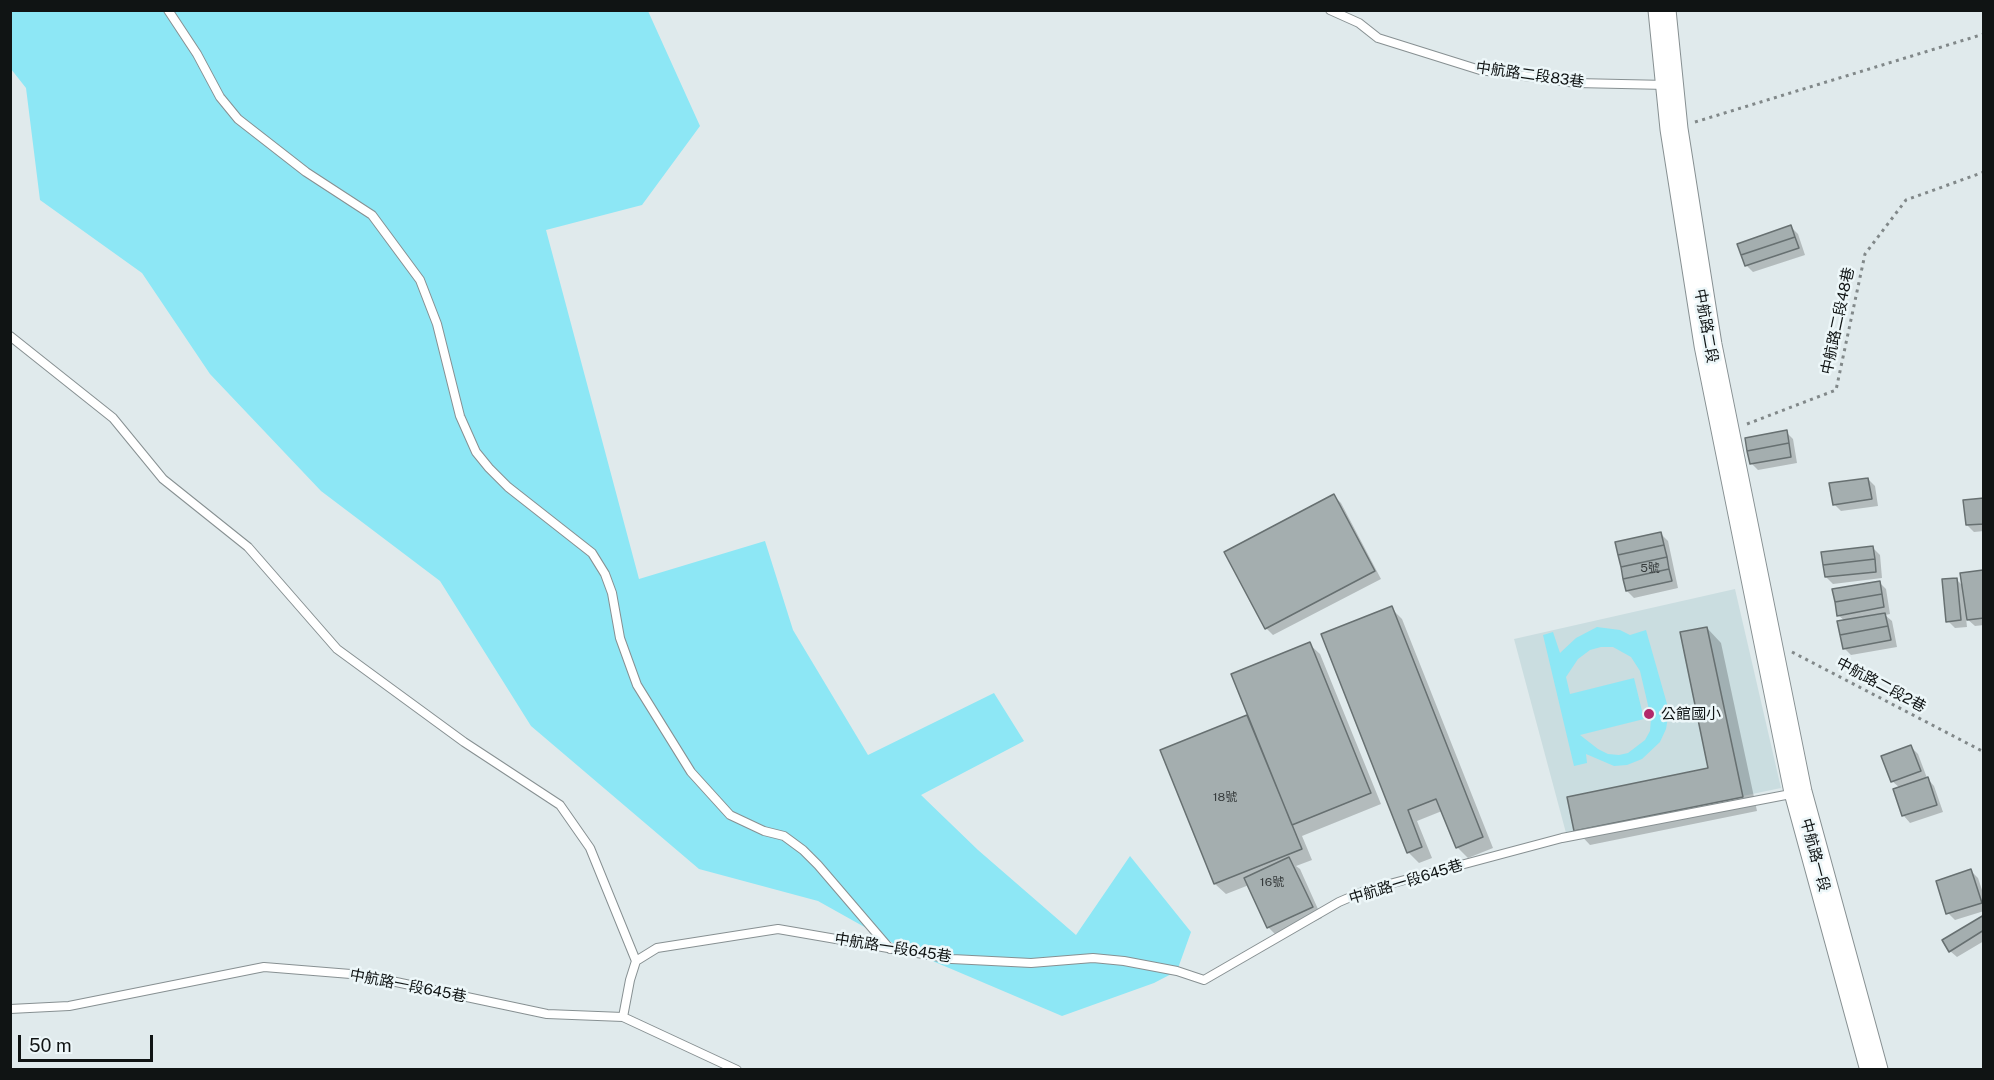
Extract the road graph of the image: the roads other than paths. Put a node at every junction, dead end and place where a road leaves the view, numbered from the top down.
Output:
1 (168, 10) edge
2 (1330, 10) edge
3 (1662, 10) edge
4 (1670, 85) junction
5 (10, 336) edge
6 (1767, 638) joint
7 (1798, 792) junction
8 (890, 948) junction
9 (636, 961) junction
10 (10, 1009) edge
11 (623, 1017) junction
12 (737, 1070) edge
13 (1874, 1070) edge

1 - 8 lane
2 - 4 lane, 中航路二段83巷
3 - 4 main road, 中航路二段
4 - 6 main road, 中航路二段
5 - 9 lane
6 - 7 main road, 中航路一段
7 - 8 lane, 中航路一段645巷
7 - 13 main road, 中航路一段
8 - 9 lane, 中航路一段645巷
9 - 11 lane
10 - 11 lane, 中航路一段645巷
11 - 12 lane

